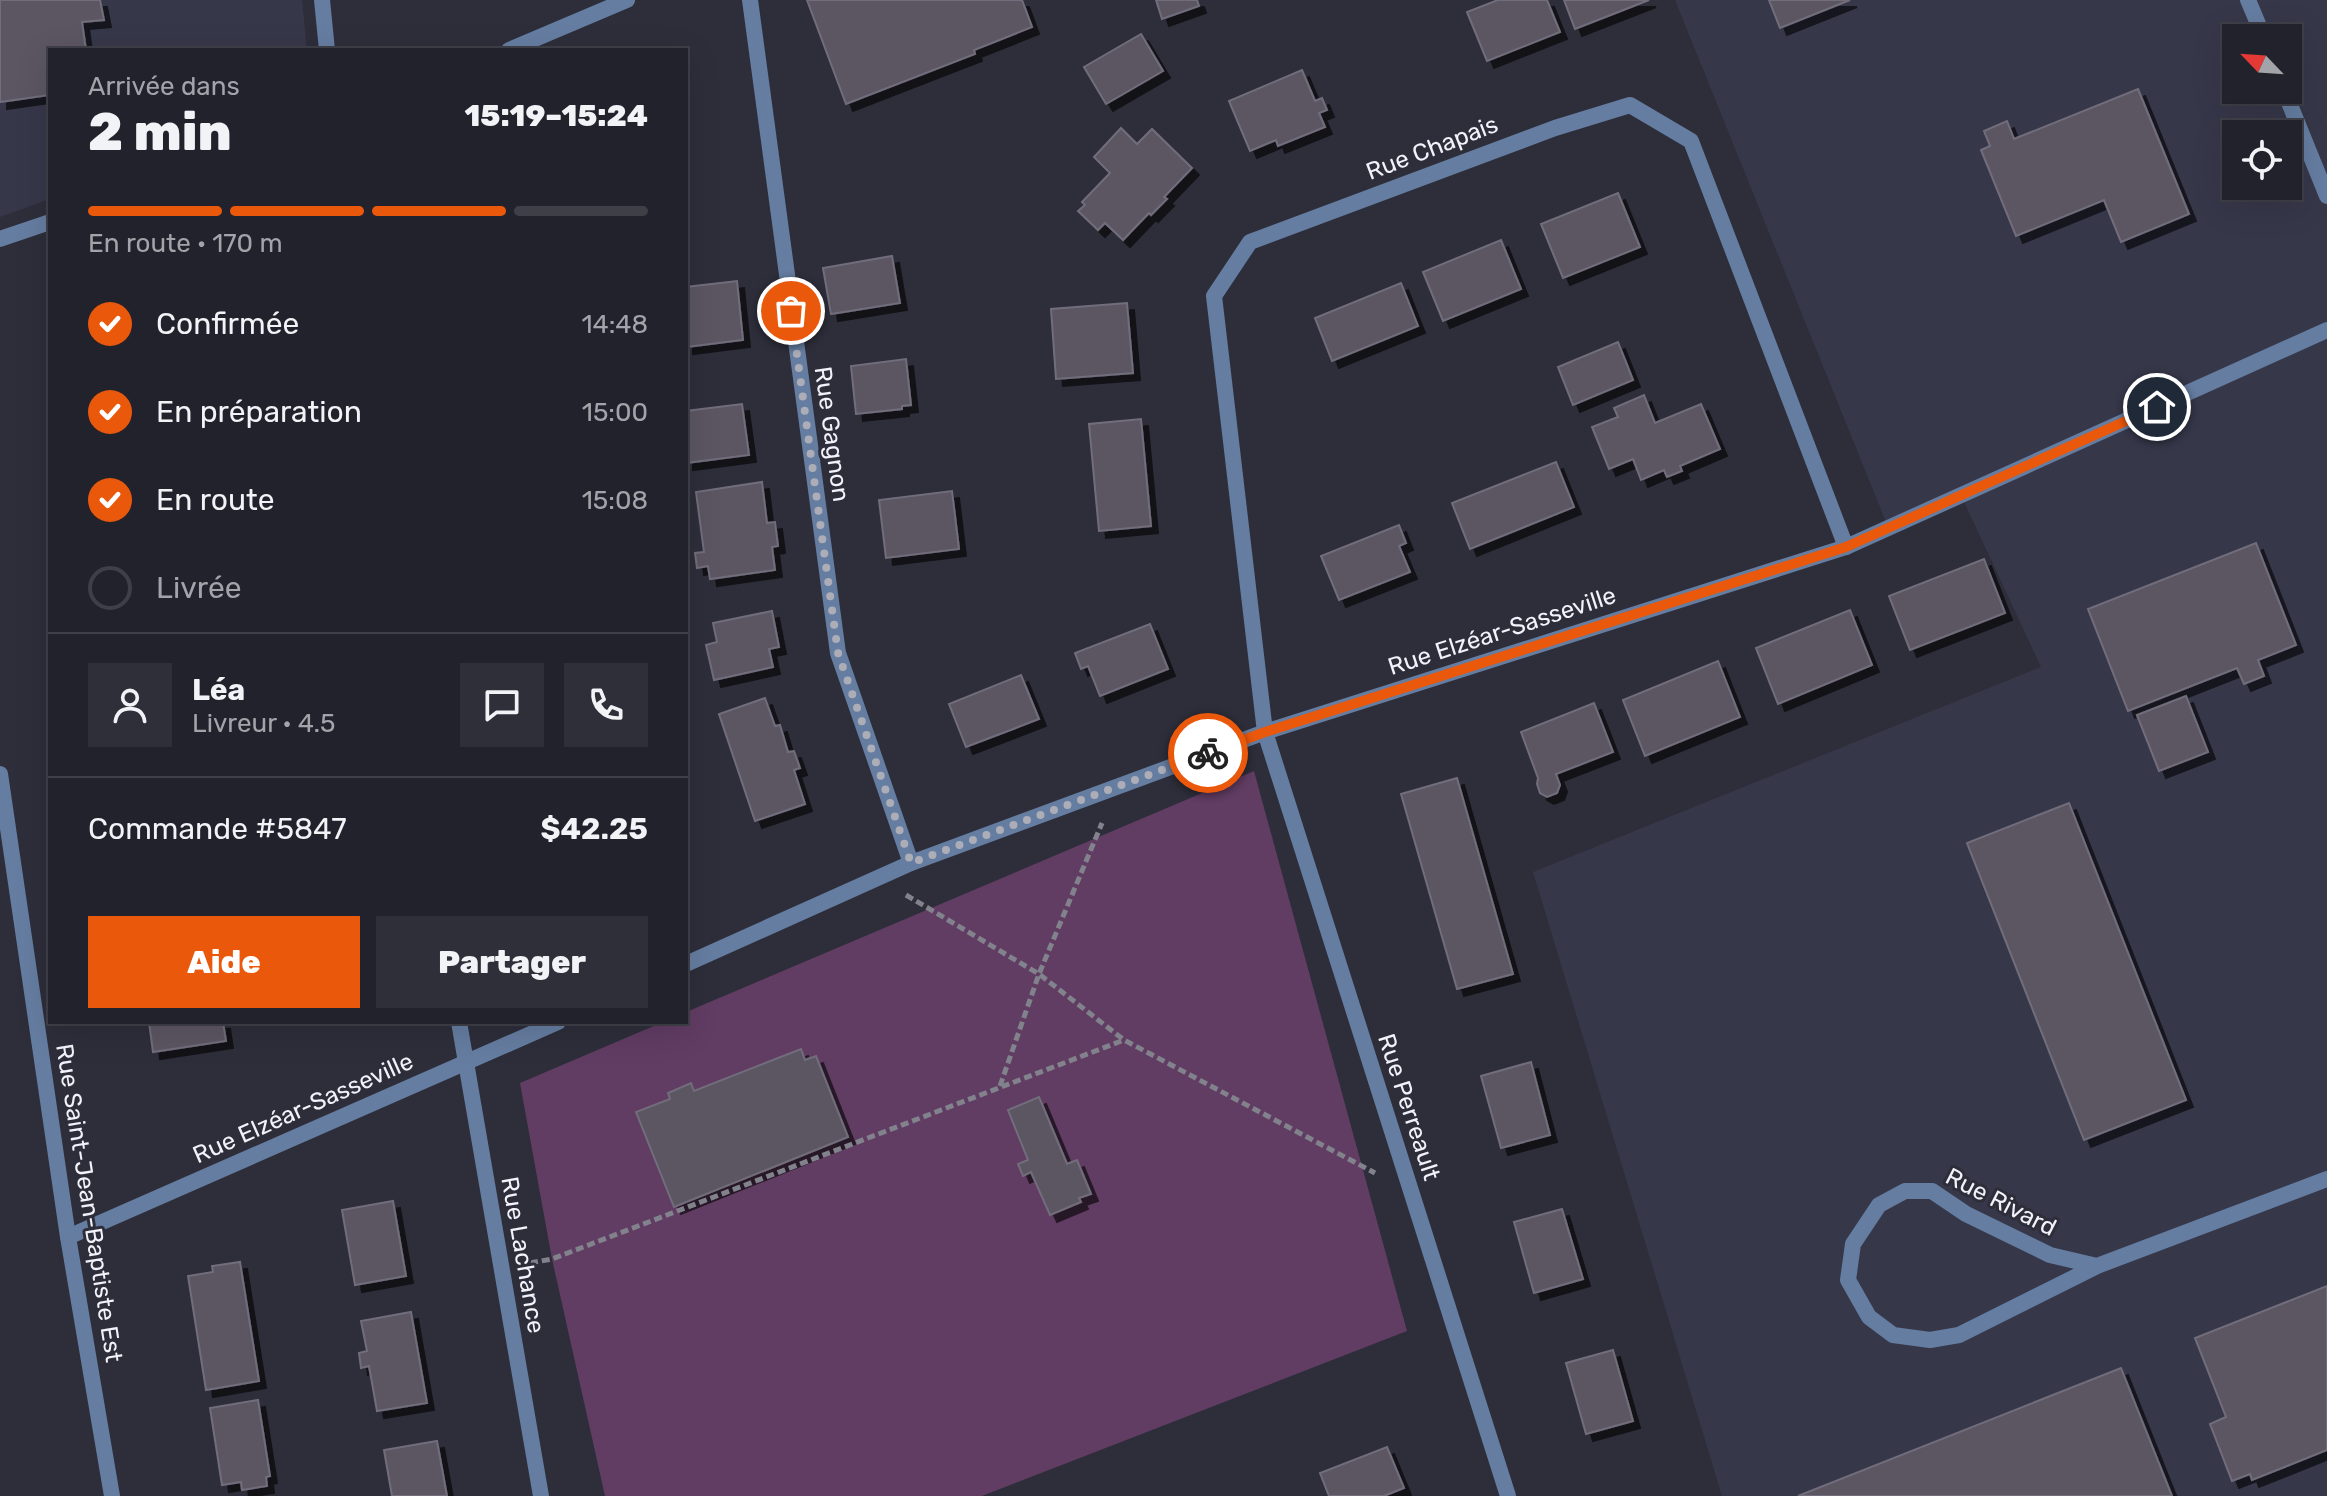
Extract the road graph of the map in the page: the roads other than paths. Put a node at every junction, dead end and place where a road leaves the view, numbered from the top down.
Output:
1 (322, 0) edge
2 (627, 0) edge
3 (750, 0) edge
4 (2248, 0) edge
5 (2258, 24) edge
6 (327, 48) edge
7 (514, 48) edge
8 (2290, 104) edge
9 (2327, 196) edge
10 (48, 223) edge
11 (0, 239) edge
12 (2327, 330) edge
13 (1846, 547) junction
14 (1265, 732) junction
15 (0, 774) edge
16 (911, 863) junction
17 (688, 963) edge
18 (459, 1024) edge
19 (554, 1024) edge
20 (465, 1064) junction
21 (2327, 1179) edge
22 (68, 1237) junction
23 (2097, 1266) junction
24 (112, 1496) edge
25 (541, 1496) edge
26 (1508, 1496) edge

1 - 6 street
2 - 7 street
3 - 16 street, Rue Gagnon
4 - 5 street
8 - 9 street
10 - 11 street
12 - 13 street, Rue Elzéar-Sasseville
13 - 14 street, Rue Elzéar-Sasseville
13 - 14 street, Rue Chapais
14 - 16 street, Rue Elzéar-Sasseville
14 - 26 street, Rue Perreault
15 - 22 street, Rue Saint-Jean-Baptiste Est
16 - 17 street, Rue Elzéar-Sasseville
18 - 20 street, Rue Lachance
19 - 20 street, Rue Elzéar-Sasseville
20 - 22 street, Rue Elzéar-Sasseville
20 - 25 street, Rue Lachance
21 - 23 street, Rue Rivard
22 - 24 street, Rue Saint-Jean-Baptiste Est
23 - 23 street, Rue Rivard

